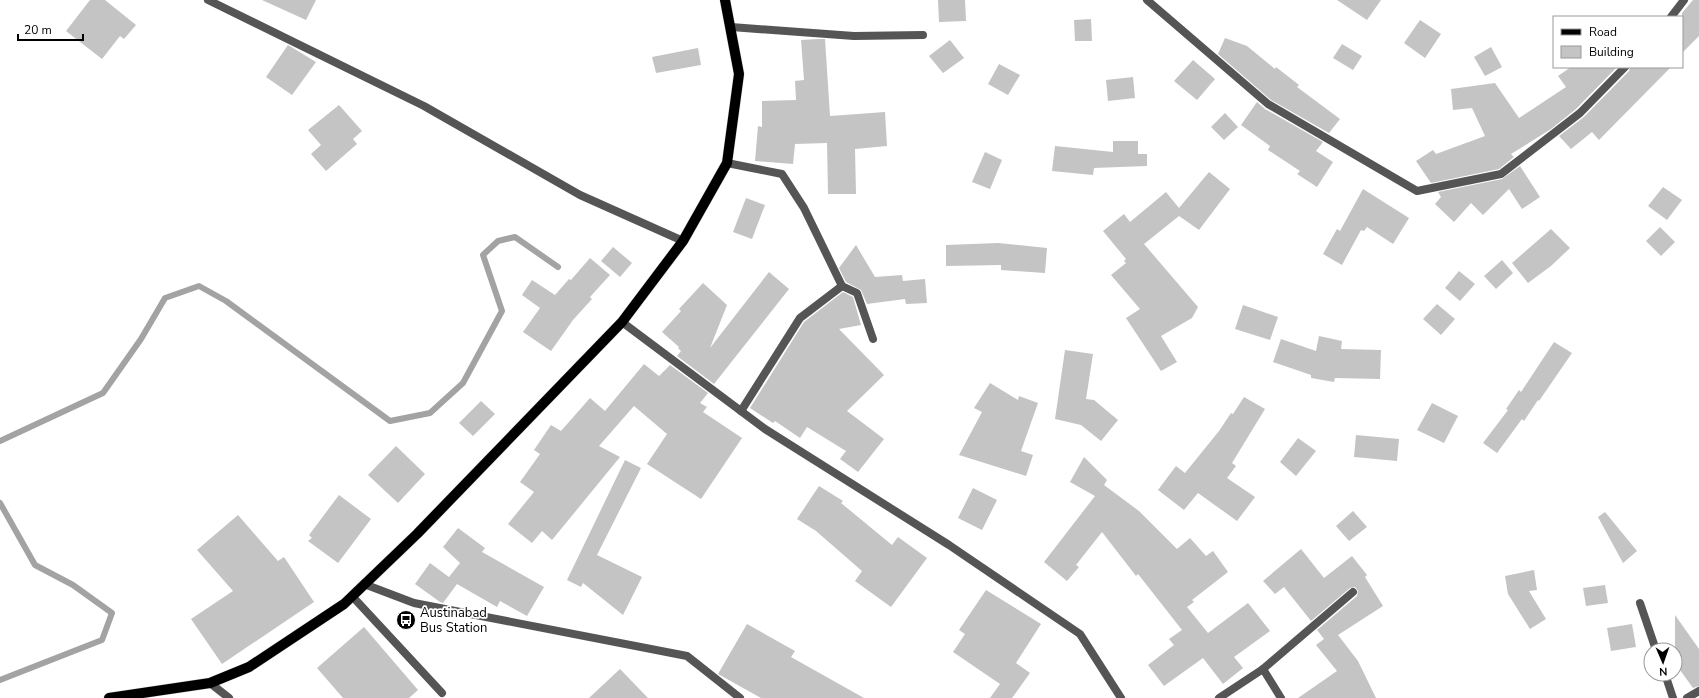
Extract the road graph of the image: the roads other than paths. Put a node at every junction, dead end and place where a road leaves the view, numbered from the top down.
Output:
1 (208, 0) edge
2 (725, 0) edge
3 (1147, 0) edge
4 (1684, 0) edge
5 (1672, 16) edge
6 (731, 27) junction
7 (923, 35) dead end
8 (1624, 68) edge
9 (727, 163) junction
10 (683, 241) junction
11 (842, 286) junction
12 (622, 322) junction
13 (873, 339) dead end
14 (741, 411) junction
15 (364, 584) junction
16 (1354, 592) dead end
17 (352, 596) junction
18 (1640, 602) dead end
19 (1653, 642) edge
20 (1263, 669) junction
21 (1668, 682) edge
22 (210, 683) junction
23 (1699, 691) edge
24 (442, 693) dead end
25 (109, 698) edge
26 (229, 698) edge
27 (740, 698) edge
28 (1121, 698) edge
29 (1219, 698) edge
30 (1281, 698) edge
31 (1673, 698) edge
32 (1687, 698) edge

1 - 10 street
2 - 6 main road
3 - 8 street
4 - 5 street
6 - 7 street
6 - 9 main road
9 - 10 main road
9 - 11 street
10 - 12 main road
11 - 13 street
11 - 14 street
12 - 14 street
12 - 15 main road
14 - 28 street
15 - 17 main road
15 - 27 street
16 - 20 street
17 - 22 main road
17 - 24 street
18 - 19 street
20 - 29 street
20 - 30 street
21 - 31 street
22 - 25 main road
22 - 26 street
23 - 32 street

